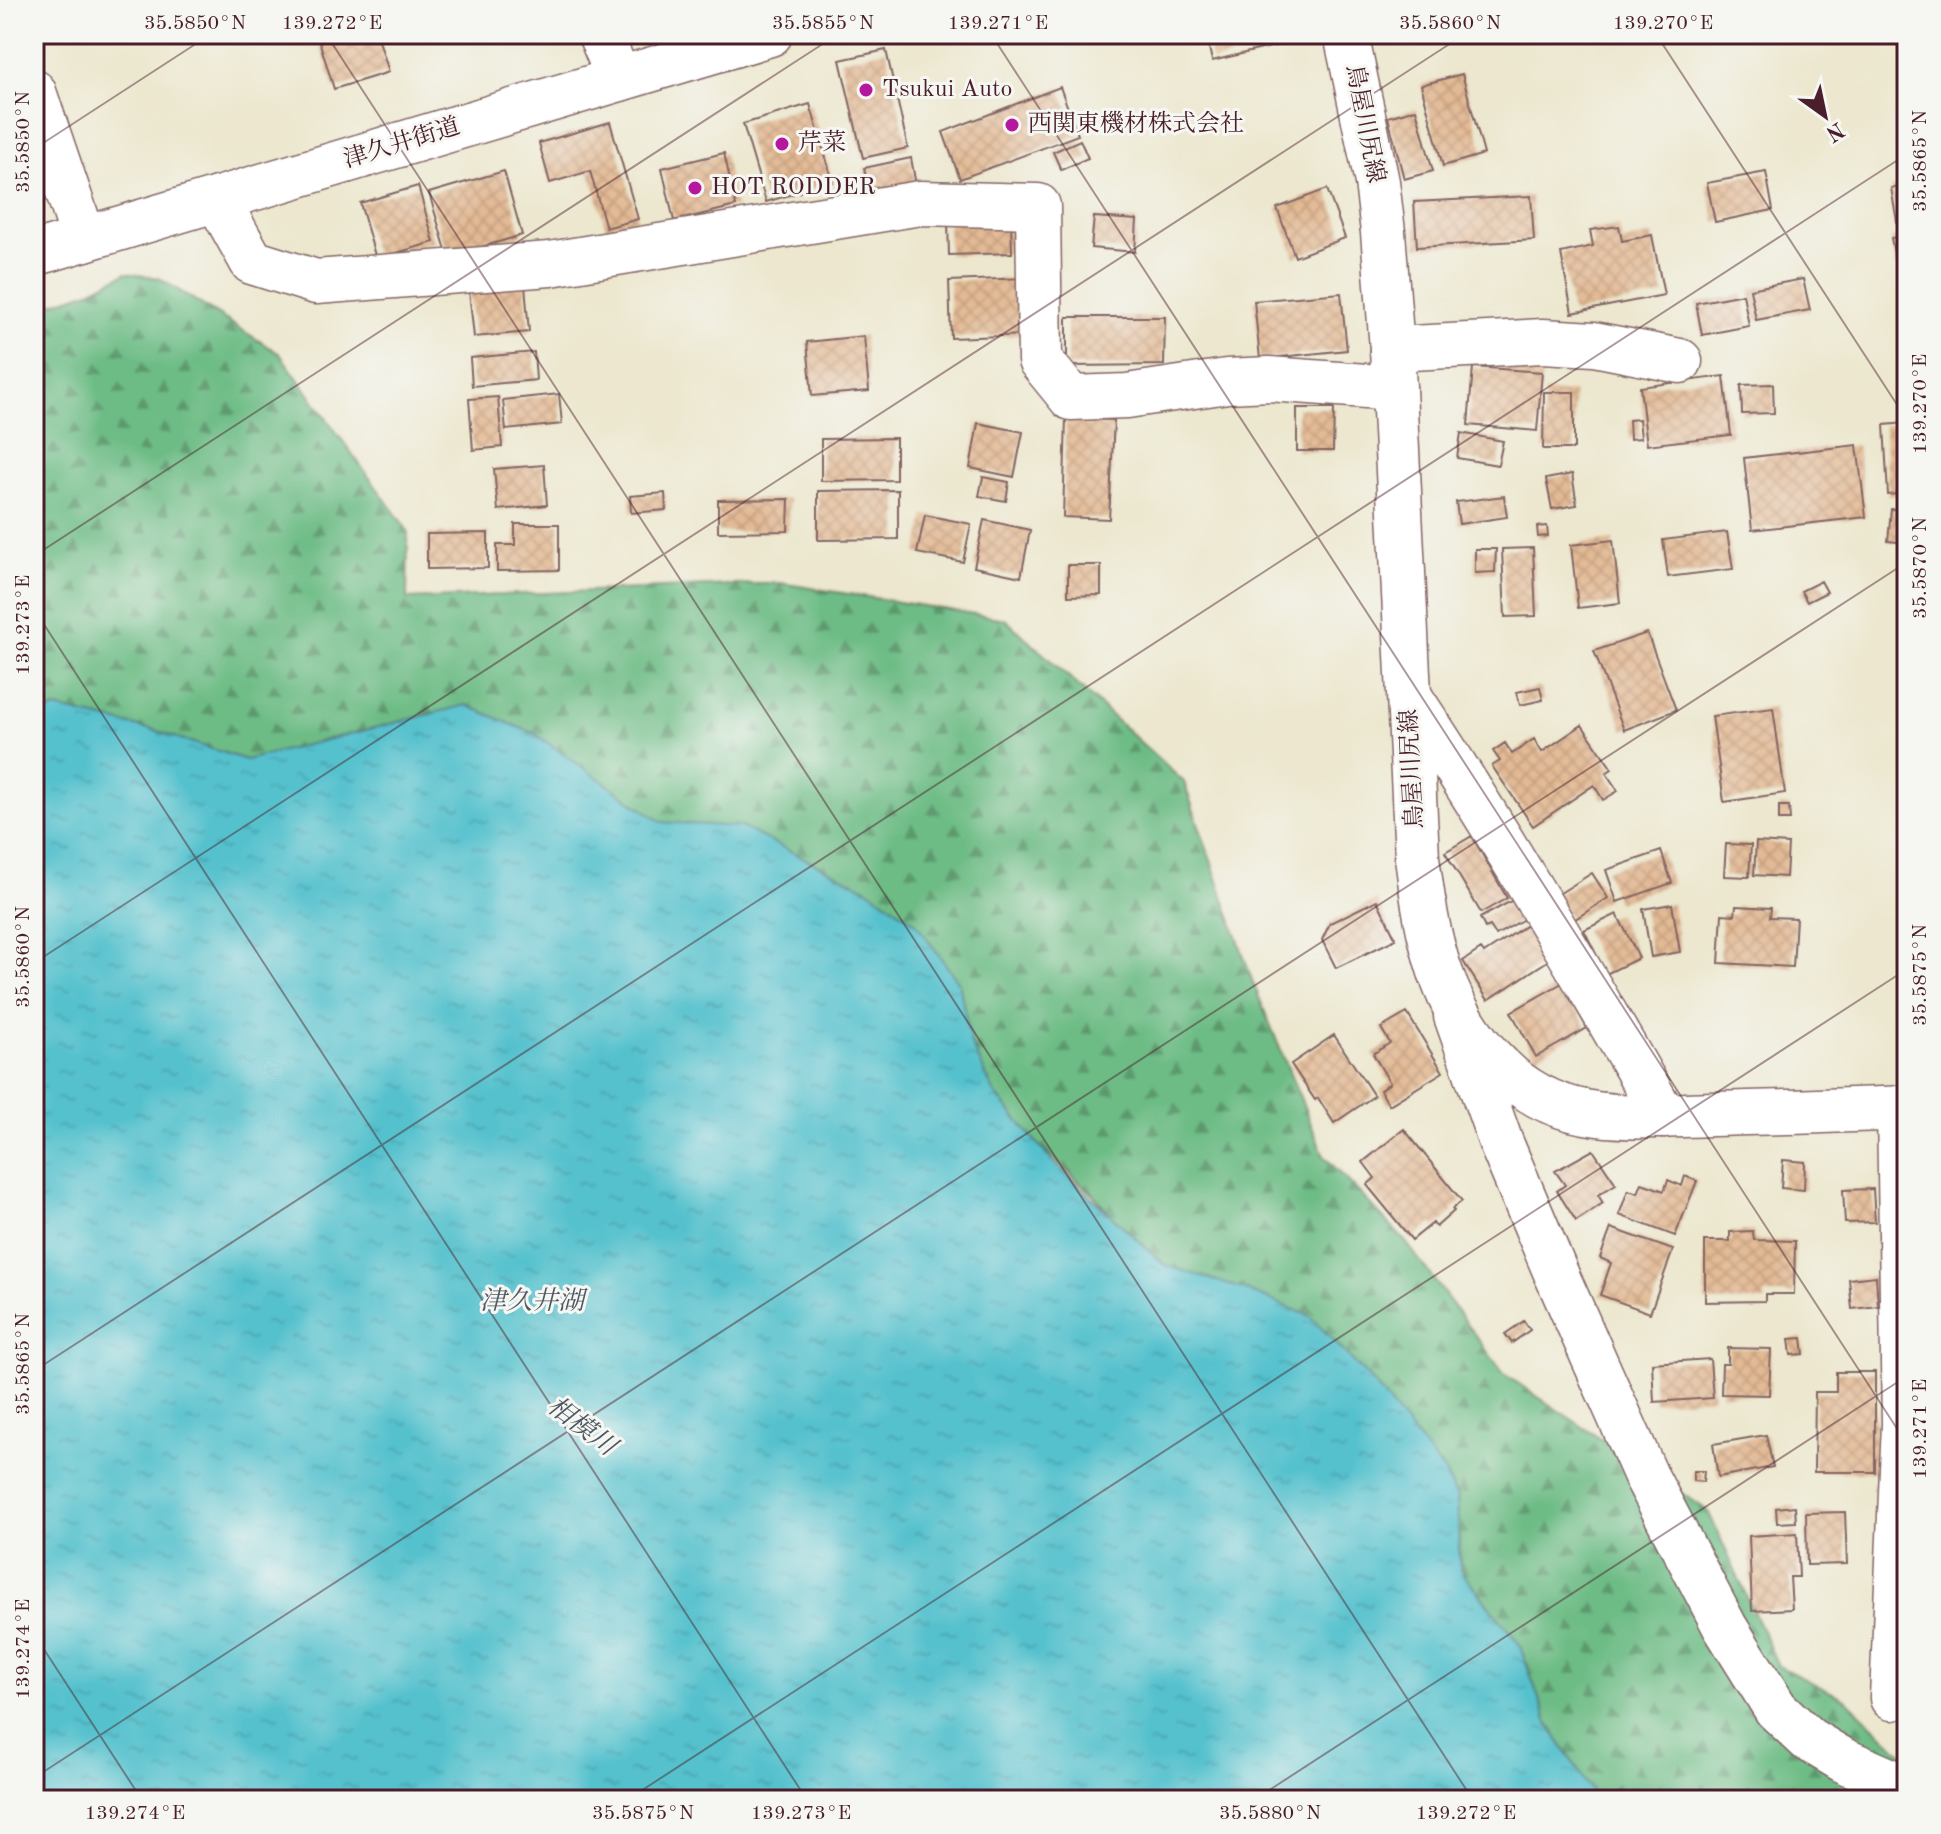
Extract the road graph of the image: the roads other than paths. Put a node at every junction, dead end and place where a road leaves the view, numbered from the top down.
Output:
1 (600, 34) edge
2 (770, 34) edge
3 (1346, 34) edge
4 (619, 79) junction
5 (34, 92) edge
6 (217, 199) junction
7 (84, 239) junction
8 (34, 254) edge
9 (1680, 361) dead end
10 (1393, 369) junction
11 (1410, 697) junction
12 (1449, 999) junction
13 (1903, 1108) edge
14 (1664, 1116) junction
15 (1892, 1698) dead end
16 (1907, 1788) edge

1 - 4 main road
2 - 4 main road, 津久井街道
3 - 10 main road, 鳥屋川尻線
4 - 6 main road, 津久井街道
5 - 7 main road
6 - 7 main road, 津久井街道
6 - 10 main road
7 - 8 main road, 津久井街道
9 - 10 main road
10 - 11 main road, 鳥屋川尻線
11 - 12 main road, 鳥屋川尻線
11 - 14 main road
12 - 14 main road, 鳥屋川尻線
12 - 16 main road
13 - 14 main road, 鳥屋川尻線
13 - 15 main road

